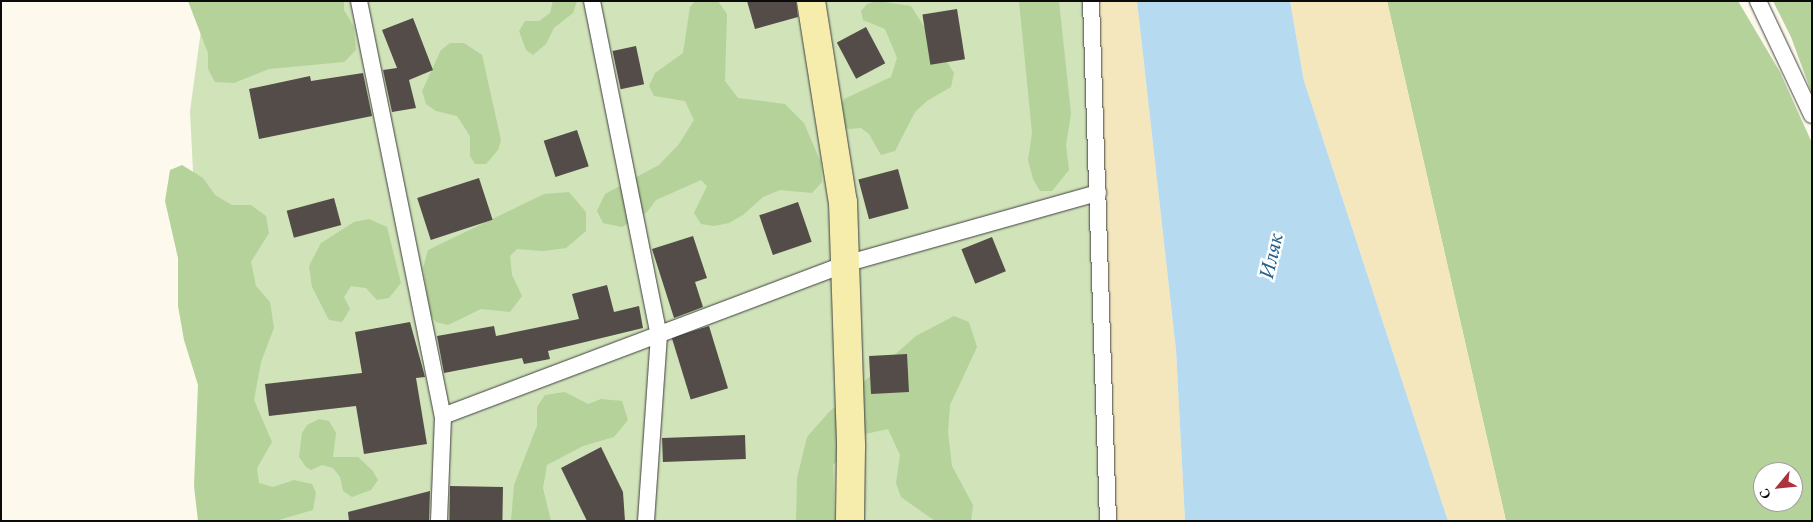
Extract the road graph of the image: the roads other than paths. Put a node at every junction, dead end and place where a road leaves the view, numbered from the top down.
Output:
1 (359, 1) edge
2 (592, 1) edge
3 (812, 1) edge
4 (1091, 1) edge
5 (1758, 1) edge
6 (1812, 115) edge
7 (1098, 192) junction
8 (845, 264) junction
9 (658, 335) junction
10 (444, 416) junction
11 (439, 521) edge
12 (646, 521) edge
13 (850, 521) edge
14 (1108, 521) edge

1 - 10 lane
2 - 9 lane
3 - 8 street
4 - 7 lane
5 - 6 lane
7 - 8 lane
7 - 14 lane
8 - 9 lane
8 - 13 street
9 - 10 lane
9 - 12 lane
10 - 11 lane

